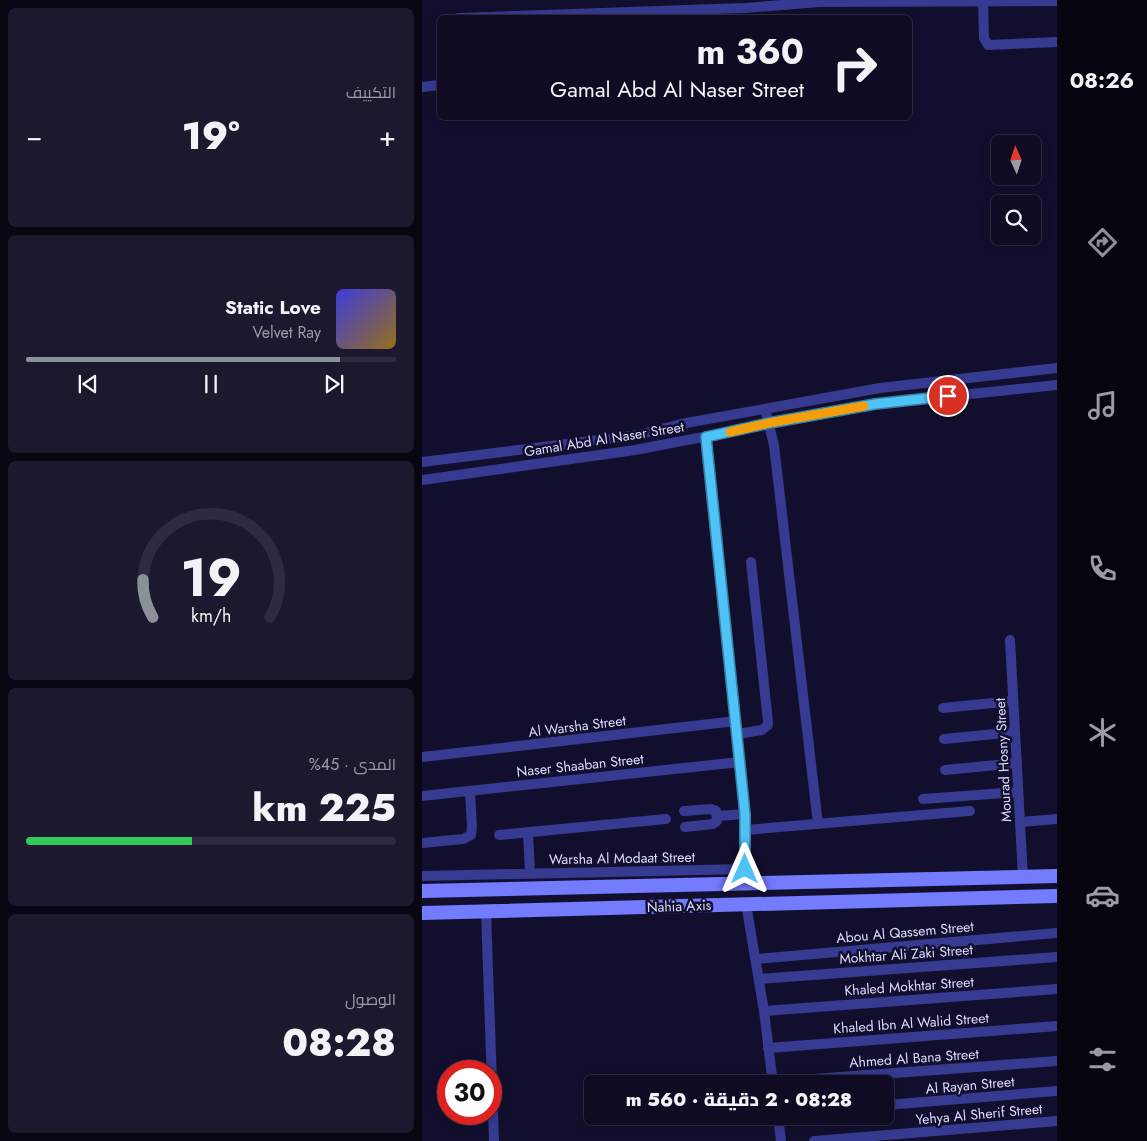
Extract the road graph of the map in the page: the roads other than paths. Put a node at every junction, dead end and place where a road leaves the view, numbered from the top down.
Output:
1 (850, 1) edge
2 (983, 1) edge
3 (1056, 1) edge
4 (745, 4) edge
5 (520, 15) edge
6 (1056, 42) edge
7 (437, 85) edge
8 (422, 86) edge
9 (1056, 368) edge
10 (1056, 385) edge
11 (765, 409) junction
12 (769, 423) junction
13 (706, 437) junction
14 (422, 462) edge
15 (422, 480) edge
16 (751, 562) dead end
17 (1010, 640) dead end
18 (1013, 701) junction
19 (943, 708) dead end
20 (736, 721) junction
21 (1015, 732) junction
22 (737, 734) junction
23 (944, 739) dead end
24 (422, 757) edge
25 (740, 762) junction
26 (1016, 762) junction
27 (946, 770) dead end
28 (470, 791) junction
29 (1018, 792) junction
30 (422, 796) edge
31 (923, 799) dead end
32 (684, 811) dead end
33 (970, 811) dead end
34 (745, 814) junction
35 (717, 816) junction
36 (666, 819) dead end
37 (1056, 819) edge
38 (1021, 822) junction
39 (818, 824) junction
40 (685, 827) dead end
41 (745, 830) junction
42 (528, 832) junction
43 (499, 836) dead end
44 (422, 843) edge
45 (530, 874) junction
46 (422, 876) edge
47 (1056, 876) edge
48 (1023, 877) junction
49 (794, 883) junction
50 (422, 891) edge
51 (1056, 896) edge
52 (794, 903) junction
53 (746, 904) junction
54 (486, 911) junction
55 (422, 913) edge
56 (1056, 932) edge
57 (1056, 957) edge
58 (756, 959) junction
59 (759, 979) junction
60 (1056, 989) edge
61 (764, 1011) junction
62 (1056, 1026) edge
63 (768, 1048) junction
64 (1056, 1061) edge
65 (772, 1075) edge
66 (876, 1075) edge
67 (1056, 1091) edge
68 (894, 1104) edge
69 (1056, 1121) edge
70 (779, 1125) edge
71 (494, 1141) edge
72 (781, 1141) edge
73 (814, 1141) edge

1 - 2 street
1 - 4 street
2 - 3 street
2 - 6 street
4 - 5 street
7 - 8 street
9 - 11 street, Gamal Abd Al Naser Street
10 - 12 street, Gamal Abd Al Naser Street
11 - 12 street
11 - 14 street, Gamal Abd Al Naser Street
12 - 13 street, Gamal Abd Al Naser Street
12 - 39 street
13 - 15 street, Gamal Abd Al Naser Street
13 - 20 street
16 - 22 street
17 - 18 street, Mourad Hosny Street
18 - 19 street
18 - 21 street, Mourad Hosny Street
20 - 22 street
20 - 24 street, Al Warsha Street
21 - 23 street
21 - 26 street, Mourad Hosny Street
22 - 25 street
25 - 28 street, Naser Shaaban Street
25 - 34 street
26 - 27 street
26 - 29 street, Mourad Hosny Street
28 - 30 street, Naser Shaaban Street
28 - 44 street
29 - 31 street
29 - 38 street, Mourad Hosny Street
32 - 35 street
33 - 39 street
34 - 35 street
34 - 41 street
35 - 40 street
36 - 42 street
37 - 38 street
38 - 48 street, Mourad Hosny Street
39 - 41 street
41 - 45 street, Warsha Al Modaat Street
42 - 43 street
42 - 45 street
45 - 46 street, Warsha Al Modaat Street
47 - 48 main road, Nahia Axis
48 - 49 main road, Nahia Axis
49 - 50 main road, Nahia Axis
49 - 52 main road
51 - 52 main road, Nahia Axis
52 - 53 main road, Nahia Axis
53 - 54 main road, Nahia Axis
53 - 58 street
54 - 55 main road, Nahia Axis
54 - 71 street
56 - 58 street, Abou Al Qassem Street
57 - 59 street, Mokhtar Ali Zaki Street
58 - 59 street
59 - 61 street
60 - 61 street, Khaled Mokhtar Street
61 - 63 street
62 - 63 street, Khaled Ibn Al Walid Street
63 - 65 street
64 - 66 street, Ahmed Al Bana Street
67 - 68 street, Al Rayan Street
69 - 73 street, Yehya Al Sherif Street
70 - 72 street

